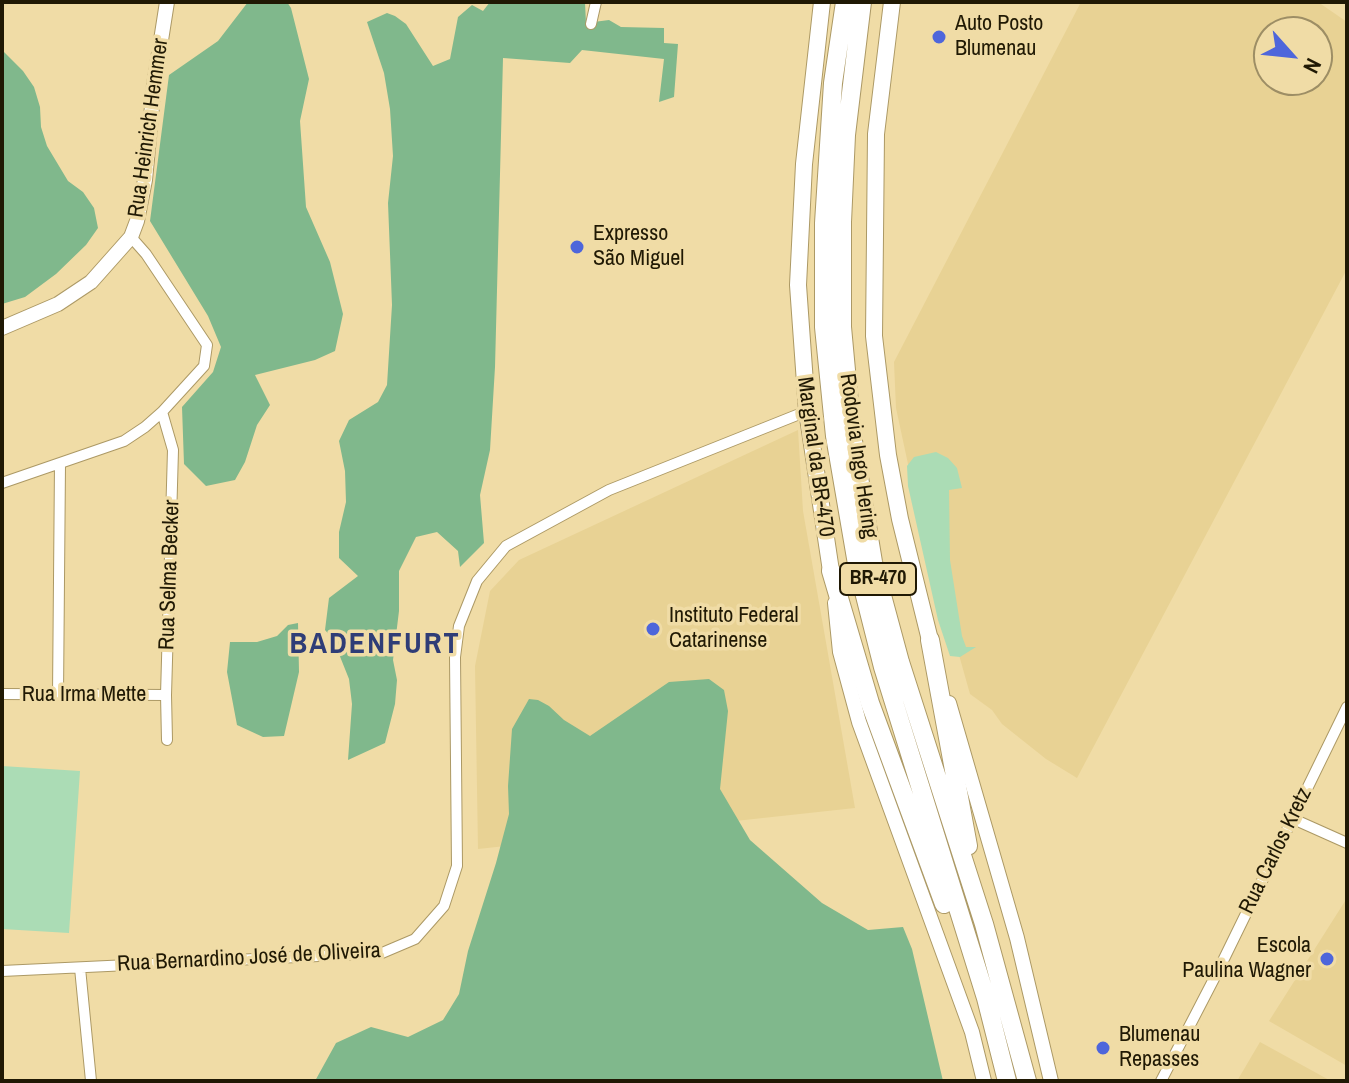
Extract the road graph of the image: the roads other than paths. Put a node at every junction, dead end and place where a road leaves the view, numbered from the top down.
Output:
1 (167, 2) edge
2 (596, 2) edge
3 (822, 2) edge
4 (845, 2) edge
5 (862, 2) edge
6 (892, 2) edge
7 (591, 24) dead end
8 (131, 237) junction
9 (2, 328) edge
10 (807, 411) junction
11 (162, 412) junction
12 (60, 464) junction
13 (2, 483) edge
14 (831, 571) junction
15 (930, 640) junction
16 (2, 694) edge
17 (58, 695) junction
18 (166, 695) junction
19 (1347, 707) edge
20 (167, 740) dead end
21 (1291, 818) junction
22 (1347, 843) edge
23 (984, 924) junction
24 (80, 968) junction
25 (2, 971) edge
26 (986, 998) junction
27 (91, 1081) edge
28 (984, 1081) edge
29 (1007, 1081) edge
30 (1027, 1081) edge
31 (1051, 1081) edge
32 (1161, 1081) edge

1 - 8 main road, Rua Heinrich Hemmer
2 - 7 street
3 - 10 main road, Marginal da BR-470
4 - 26 highway, Rodovia Ingo Hering / BR-470
5 - 23 highway, Rodovia Ingo Hering / BR-470
6 - 15 main road
8 - 9 main road, Rua Heinrich Hemmer
8 - 11 street
10 - 14 main road, Marginal da BR-470
10 - 24 street, Rua Bernardino José de Oliveira
11 - 12 street
11 - 18 street, Rua Selma Becker
12 - 13 street
12 - 17 street
14 - 26 highway
14 - 28 main road, Marginal da BR-470
15 - 23 highway
15 - 31 main road
16 - 17 street, Rua Irma Mette
17 - 18 street, Rua Irma Mette
18 - 20 street, Rua Selma Becker
19 - 21 street, Rua Carlos Kretz
21 - 22 street
21 - 32 street, Rua Carlos Kretz
23 - 30 highway, Rodovia Ingo Hering / BR-470
24 - 25 street, Rua Bernardino José de Oliveira
24 - 27 street
26 - 29 highway, Rodovia Ingo Hering / BR-470

